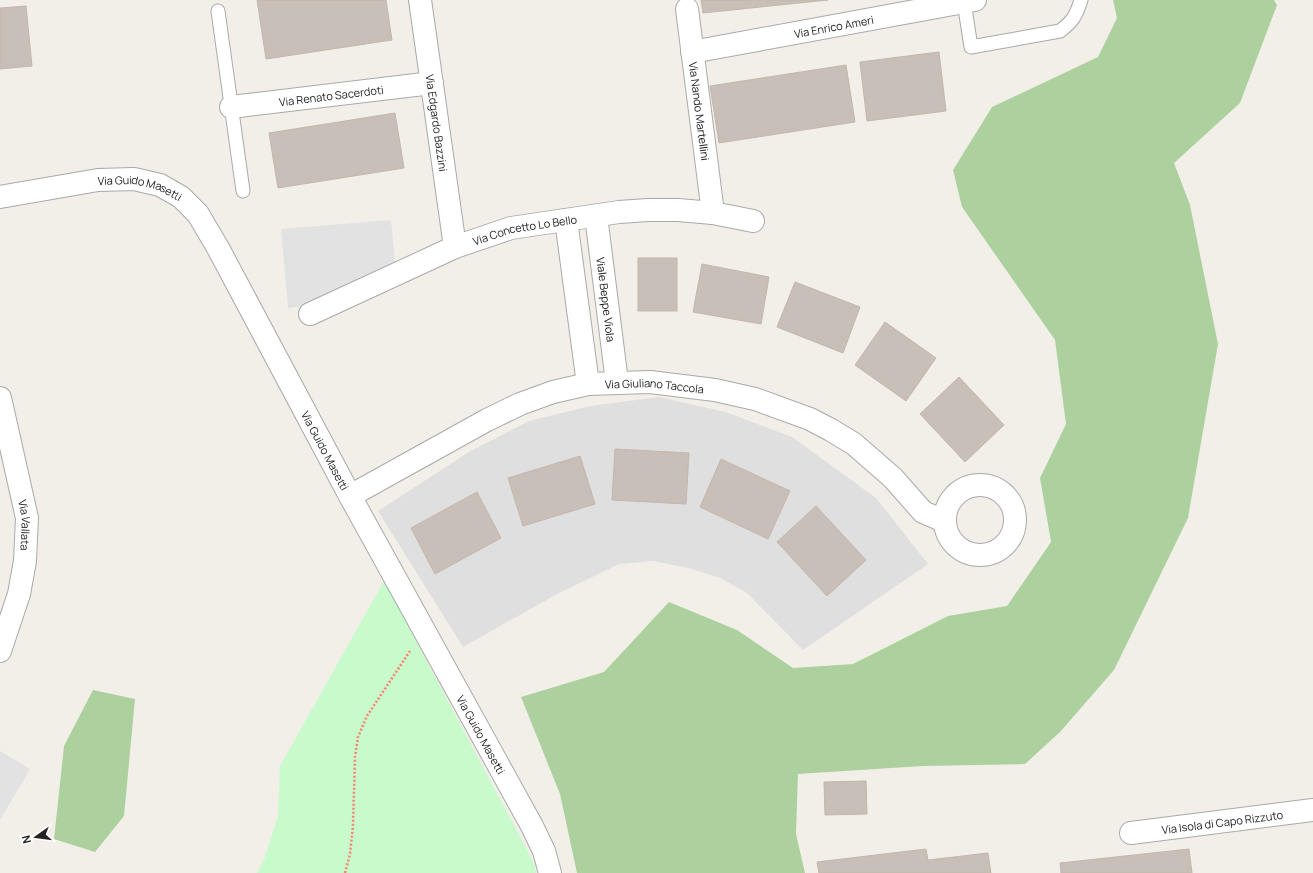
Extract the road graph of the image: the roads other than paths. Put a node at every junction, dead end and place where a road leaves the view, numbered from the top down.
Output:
1 (420, 0) edge
2 (1081, 0) edge
3 (969, 1) edge
4 (687, 9) dead end
5 (218, 11) dead end
6 (692, 52) junction
7 (432, 83) junction
8 (232, 107) junction
9 (243, 191) dead end
10 (0, 197) edge
11 (713, 213) junction
12 (596, 216) junction
13 (566, 220) junction
14 (753, 221) dead end
15 (455, 246) junction
16 (310, 314) dead end
17 (617, 382) junction
18 (588, 384) junction
19 (0, 398) edge
20 (350, 496) junction
21 (944, 521) dead end
22 (0, 651) edge
23 (1313, 810) edge
24 (1131, 833) dead end
25 (550, 873) edge

1 - 7 street, Via Edgardo Bazzini
2 - 3 lane
3 - 6 street, Via Enrico Ameri
4 - 6 street, Via Nando Martellini
5 - 8 lane
6 - 11 street, Via Nando Martellini
7 - 8 street, Via Renato Sacerdoti
7 - 15 street, Via Edgardo Bazzini
8 - 9 lane
10 - 20 street, Via Guido Masetti
11 - 12 street, Via Concetto Lo Bello
11 - 14 street, Via Concetto Lo Bello
12 - 13 street, Via Concetto Lo Bello
12 - 17 street, Viale Beppe Viola
13 - 15 street, Via Concetto Lo Bello
13 - 18 street
15 - 16 street, Via Concetto Lo Bello
17 - 18 street, Via Giuliano Taccola
17 - 21 street, Via Giuliano Taccola
18 - 20 street, Via Giuliano Taccola
19 - 22 street, Via Vallata
20 - 25 street, Via Guido Masetti
23 - 24 street, Via Isola di Capo Rizzuto

